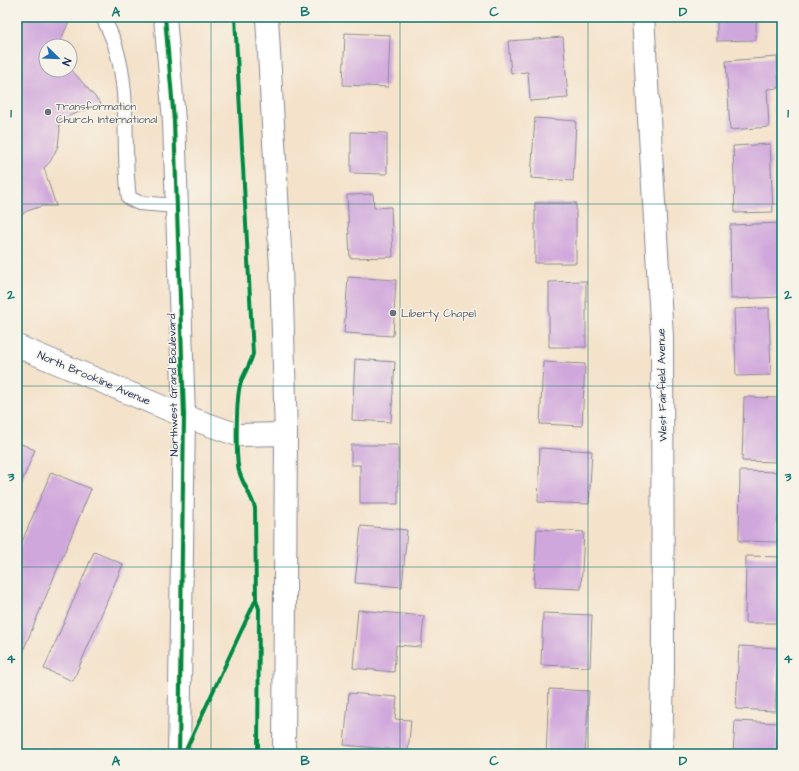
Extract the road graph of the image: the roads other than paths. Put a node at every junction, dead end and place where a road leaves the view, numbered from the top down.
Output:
1 (103, 17) edge
2 (165, 17) edge
3 (267, 17) edge
4 (643, 17) edge
5 (176, 206) junction
6 (17, 346) edge
7 (184, 416) junction
8 (286, 434) junction
9 (179, 754) edge
10 (284, 754) edge
11 (661, 754) edge

1 - 5 lane
2 - 5 street, Northwest Grand Boulevard
3 - 8 street
4 - 11 street, West Fairfield Avenue
5 - 7 street, Northwest Grand Boulevard
6 - 7 street, North Brookline Avenue
7 - 8 street, North Brookline Avenue
7 - 9 street, Northwest Grand Boulevard
8 - 10 street

